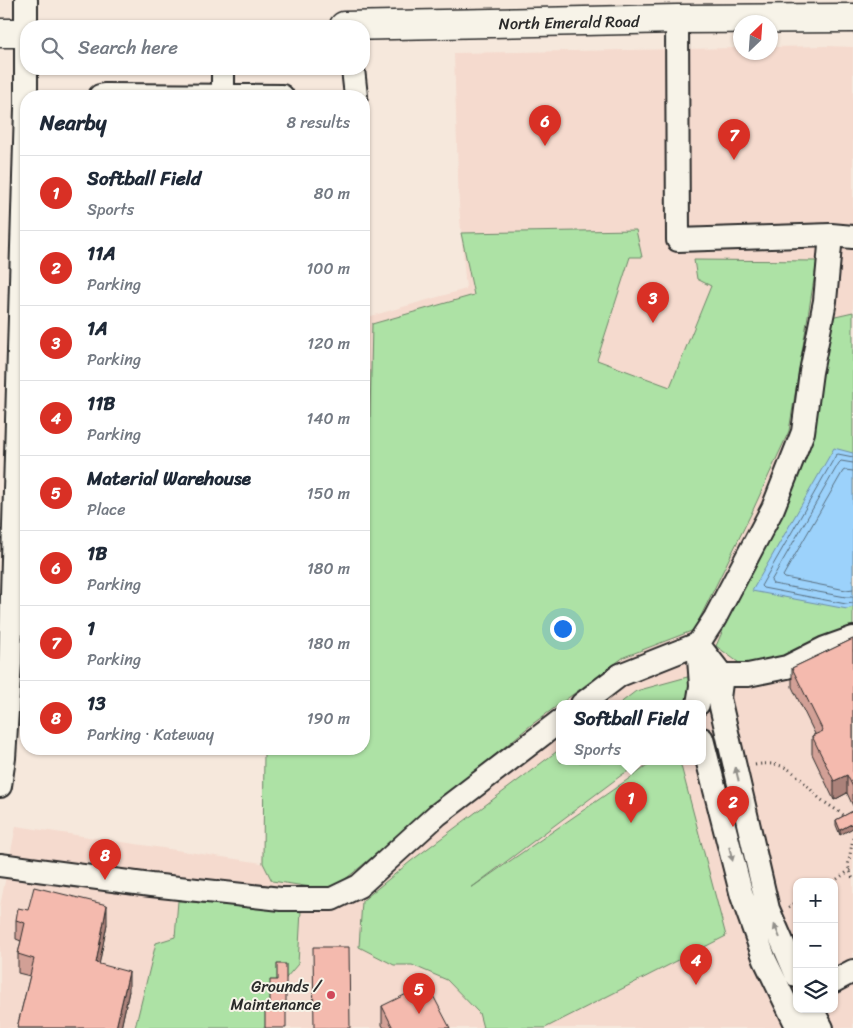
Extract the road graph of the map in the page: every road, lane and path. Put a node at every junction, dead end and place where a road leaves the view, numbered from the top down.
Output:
1 (26, 0) edge
2 (853, 18) edge
3 (21, 20) edge
4 (677, 20) junction
5 (370, 26) edge
6 (17, 33) edge
7 (20, 58) edge
8 (22, 75) edge
9 (223, 75) edge
10 (354, 75) edge
11 (24, 90) edge
12 (223, 90) edge
13 (355, 90) edge
14 (842, 236) edge
15 (20, 446) edge
16 (853, 638) edge
17 (698, 644) junction
18 (722, 675) junction
19 (587, 700) edge
20 (699, 700) edge
21 (556, 724) edge
22 (706, 755) edge
23 (736, 769) junction
24 (0, 786) edge
25 (847, 818) edge
26 (853, 838) edge
27 (0, 864) edge
28 (851, 869) edge
29 (838, 878) edge
30 (853, 879) edge
31 (793, 904) edge
32 (785, 909) dead end
33 (794, 968) edge
34 (853, 971) edge
35 (838, 979) edge
36 (792, 1001) edge
37 (814, 1013) edge
38 (798, 1028) edge
39 (822, 1028) edge

1 - 3 street
2 - 4 main road, North Emerald Road
4 - 5 main road, North Emerald Road
4 - 14 street
6 - 7 street
8 - 11 street
9 - 12 street
10 - 13 street
14 - 17 street
15 - 24 street
16 - 18 street
17 - 18 street
17 - 19 street
17 - 20 street
18 - 23 street
21 - 27 street
22 -> 36 street
23 - 25 path
33 -> 23 street
26 - 28 path
28 - 29 path
28 - 30 path
31 - 32 path
34 - 35 street
36 - 38 street
37 - 39 street

